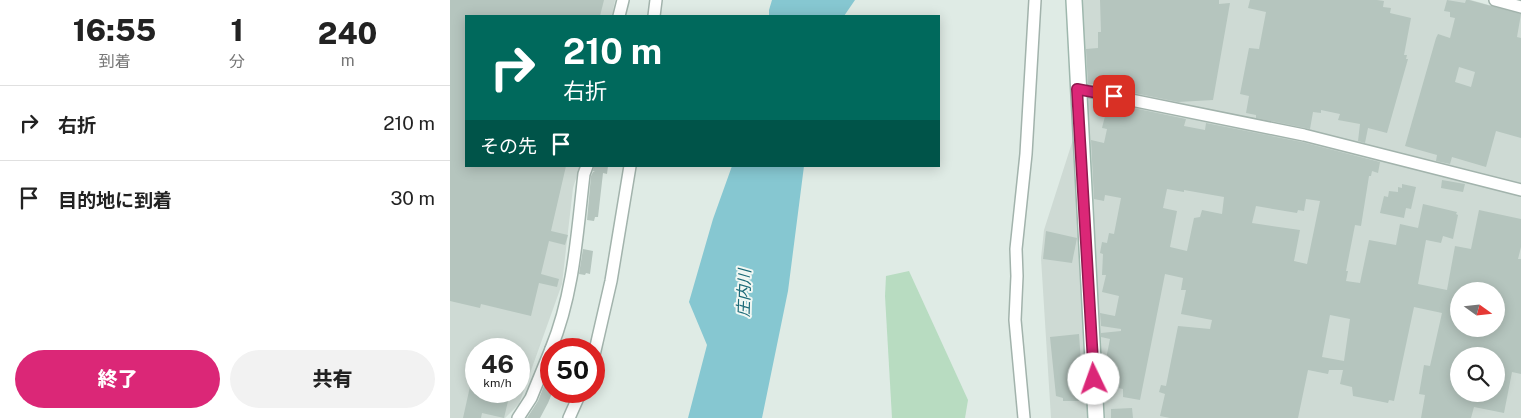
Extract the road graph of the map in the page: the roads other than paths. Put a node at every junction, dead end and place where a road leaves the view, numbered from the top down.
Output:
1 (623, 0) edge
2 (656, 0) edge
3 (1035, 0) edge
4 (1074, 0) edge
5 (1495, 0) edge
6 (1521, 7) edge
7 (619, 15) edge
8 (654, 15) edge
9 (1077, 89) junction
10 (587, 167) edge
11 (630, 167) edge
12 (1521, 190) edge
13 (555, 338) edge
14 (598, 338) edge
15 (540, 376) edge
16 (576, 403) edge
17 (518, 418) edge
18 (569, 418) edge
19 (1024, 418) edge
20 (1096, 418) edge

1 - 7 street
2 - 8 street
3 - 19 street
4 - 9 main road
5 - 6 street
9 - 12 street
9 - 20 main road
10 - 13 street
11 - 14 street
15 - 17 street
16 - 18 street

